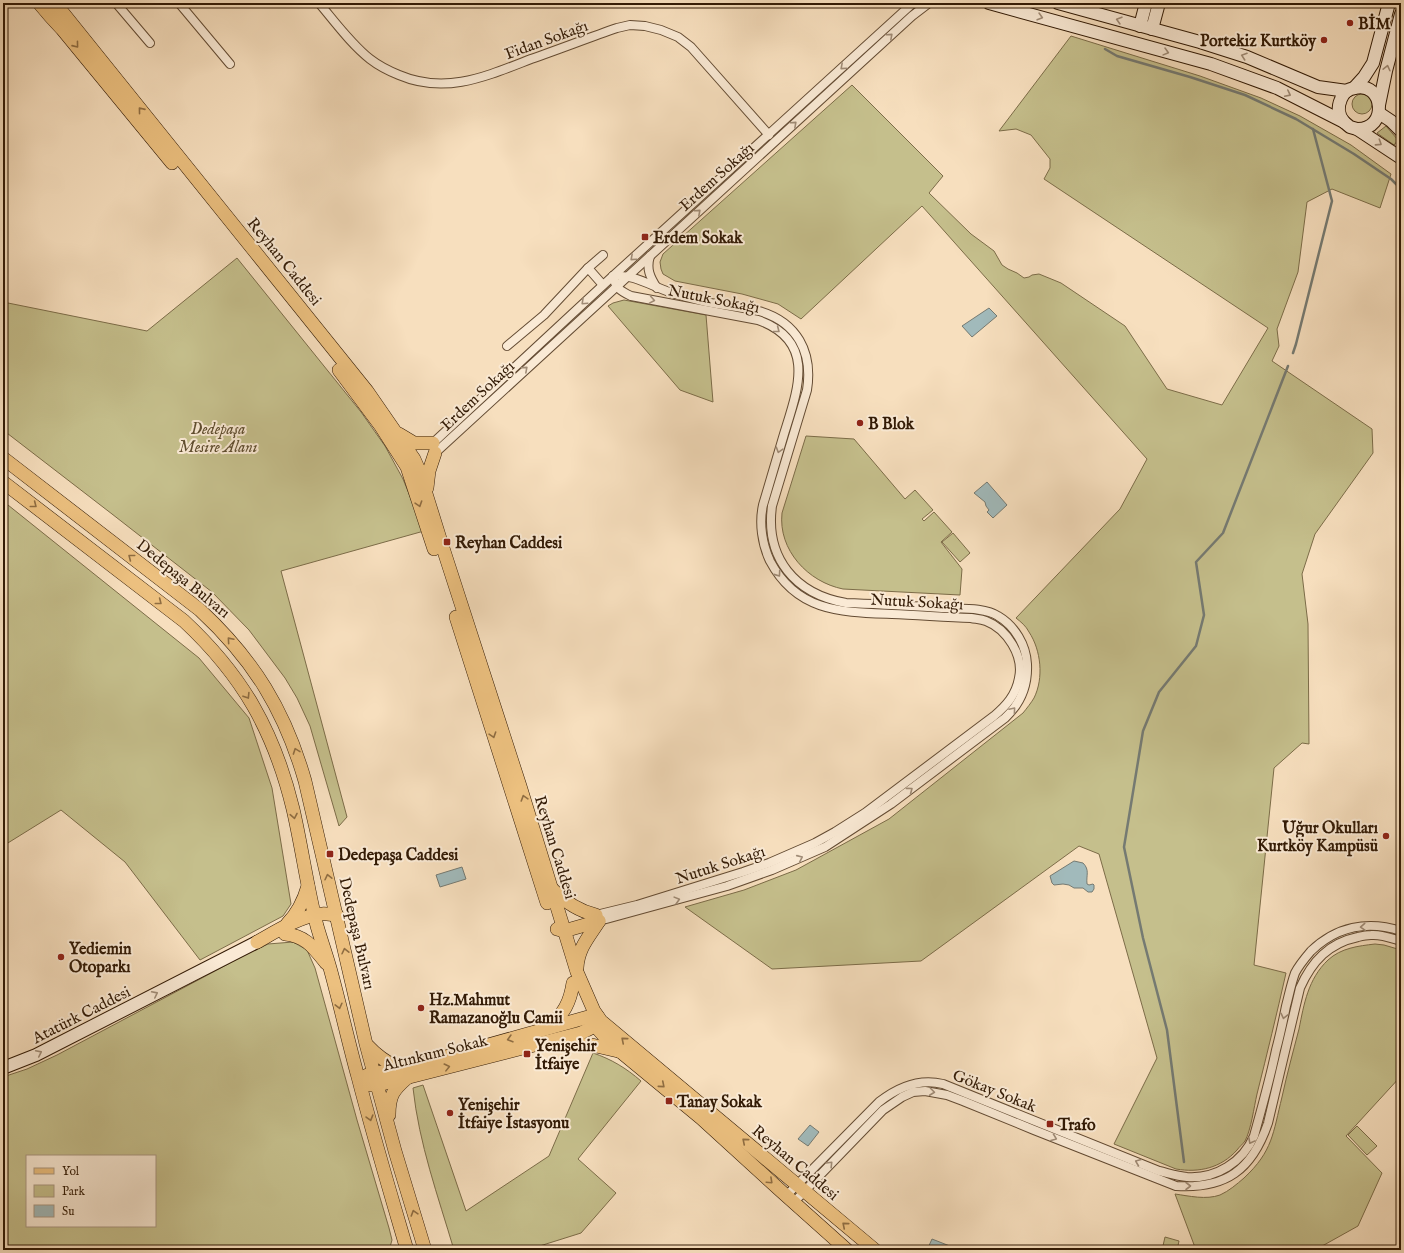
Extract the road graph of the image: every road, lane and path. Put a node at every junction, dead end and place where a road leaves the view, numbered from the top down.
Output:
1 (39, 3) edge
2 (116, 3) edge
3 (179, 3) edge
4 (319, 3) edge
5 (913, 3) edge
6 (929, 3) edge
7 (989, 3) edge
8 (1058, 3) edge
9 (1146, 3) edge
10 (1159, 3) edge
11 (1389, 3) edge
12 (58, 8) edge
13 (1401, 14) edge
14 (1147, 28) junction
15 (150, 43) dead end
16 (1144, 46) junction
17 (230, 64) dead end
18 (1350, 89) junction
19 (1379, 109) junction
20 (1344, 122) junction
21 (1357, 129) junction
22 (1401, 131) edge
23 (769, 134) junction
24 (1401, 158) edge
25 (603, 255) dead end
26 (651, 255) junction
27 (588, 268) junction
28 (613, 276) junction
29 (628, 276) junction
30 (603, 285) junction
31 (616, 287) junction
32 (657, 288) junction
33 (507, 346) dead end
34 (396, 432) junction
35 (434, 448) junction
36 (3, 458) edge
37 (413, 465) junction
38 (3, 482) edge
39 (429, 500) junction
40 (308, 885) junction
41 (552, 889) junction
42 (337, 915) junction
43 (598, 918) junction
44 (316, 920) junction
45 (561, 928) junction
46 (285, 930) junction
47 (1401, 931) edge
48 (1401, 941) edge
49 (257, 942) joint
50 (330, 968) junction
51 (575, 977) junction
52 (594, 1020) junction
53 (548, 1028) junction
54 (366, 1044) junction
55 (539, 1044) junction
56 (621, 1052) junction
57 (3, 1068) edge
58 (398, 1068) junction
59 (409, 1077) junction
60 (376, 1079) junction
61 (359, 1081) junction
62 (1037, 1122) junction
63 (389, 1127) junction
64 (1034, 1130) junction
65 (801, 1188) junction
66 (790, 1199) junction
67 (407, 1250) edge
68 (425, 1250) edge
69 (847, 1250) edge
70 (875, 1250) edge

1 - 12 main road, Reyhan Caddesi
2 - 15 street
3 - 17 street
4 - 23 street, Fidan Sokağı
5 -> 23 street, Erdem Sokağı
26 -> 6 street, Erdem Sokağı
7 -> 16 street
14 -> 8 street
9 - 14 street
10 - 14 street
11 - 18 street
34 -> 12 main road, Reyhan Caddesi
12 -> 37 main road, Reyhan Caddesi
19 -> 13 street
14 - 16 street
18 -> 14 street
16 -> 20 street
18 - 19 street
18 - 20 street
19 - 21 street
19 - 22 street
20 - 21 street
21 -> 24 street
23 -> 28 street, Erdem Sokağı
25 - 27 street
26 - 29 street, Erdem Sokağı
26 - 32 street, Nutuk Sokağı
27 - 30 street
27 - 33 street
28 - 29 street, Nutuk Sokağı
28 - 30 street, Erdem Sokağı
28 - 31 street
29 - 31 street, Erdem Sokağı
29 - 32 street, Nutuk Sokağı
30 -> 35 street, Erdem Sokağı
35 -> 31 street, Erdem Sokağı
31 -> 43 street, Nutuk Sokağı
43 -> 32 street, Nutuk Sokağı
34 - 35 main road
34 - 37 main road, Reyhan Caddesi
35 - 37 main road
35 - 39 main road
42 -> 36 main road, Dedepaşa Bulvarı
37 - 39 main road, Reyhan Caddesi
37 -> 45 main road
38 -> 40 main road
41 -> 39 main road, Reyhan Caddesi
40 - 44 main road
40 - 46 main road
41 - 43 main road
41 - 45 main road, Reyhan Caddesi
42 - 44 main road
54 -> 42 main road, Dedepaşa Bulvarı
43 - 45 main road
43 - 51 main road
44 - 46 main road
44 - 50 main road
45 - 51 main road
46 - 49 main road
46 - 50 main road
47 -> 62 street, Gökay Sokak
64 -> 48 street, Gökay Sokak
57 -> 49 street, Atatürk Caddesi
50 -> 61 main road
51 - 52 main road
51 - 53 main road
52 - 53 main road, Altınkum Sokak
52 - 55 main road, Altınkum Sokak
52 - 56 main road, Reyhan Caddesi
65 -> 52 main road, Reyhan Caddesi
53 -> 58 main road, Altınkum Sokak
54 - 58 main road
54 - 60 main road, Dedepaşa Bulvarı
55 - 56 main road
59 -> 55 main road, Altınkum Sokak
56 -> 66 main road, Reyhan Caddesi
58 - 60 main road, Altınkum Sokak
59 - 60 main road, Altınkum Sokak
59 - 63 main road
60 - 61 main road, Altınkum Sokak
60 - 63 main road, Dedepaşa Bulvarı
61 -> 67 main road
62 - 64 street
62 - 65 street, Gökay Sokak
68 -> 63 main road, Dedepaşa Bulvarı
65 -> 64 street, Gökay Sokak
65 - 66 street, Gökay Sokak
70 -> 65 main road, Reyhan Caddesi
66 - 69 main road, Reyhan Caddesi

